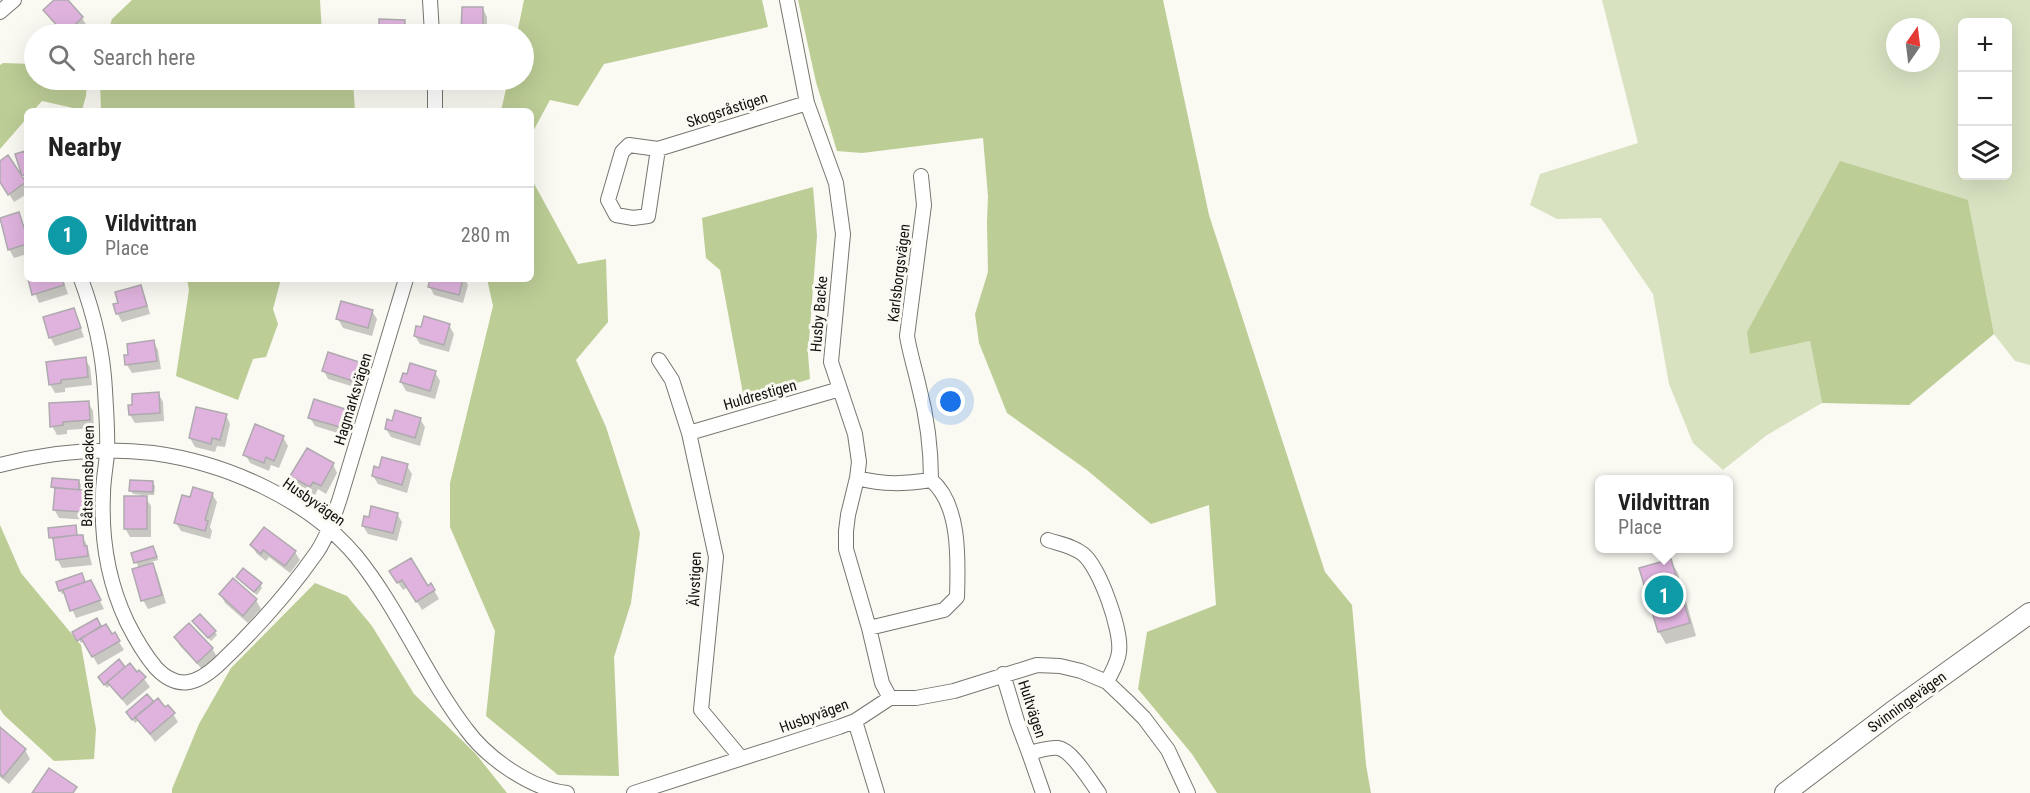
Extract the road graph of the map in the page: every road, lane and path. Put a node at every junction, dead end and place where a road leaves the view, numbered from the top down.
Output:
1 (14, 0) edge
2 (430, 0) edge
3 (787, 0) edge
4 (0, 12) edge
5 (431, 24) edge
6 (435, 90) edge
7 (807, 103) junction
8 (435, 108) edge
9 (658, 149) junction
10 (921, 176) dead end
11 (82, 282) edge
12 (405, 282) edge
13 (659, 360) dead end
14 (840, 389) junction
15 (689, 433) junction
16 (107, 451) junction
17 (0, 465) edge
18 (857, 478) junction
19 (931, 480) junction
20 (329, 528) junction
21 (1048, 540) dead end
22 (2030, 613) edge
23 (869, 628) junction
24 (1003, 674) junction
25 (1107, 682) junction
26 (890, 698) junction
27 (855, 721) junction
28 (1029, 753) junction
29 (741, 758) junction
30 (561, 793) edge
31 (634, 793) edge
32 (877, 793) edge
33 (1042, 793) edge
34 (1099, 793) edge
35 (1188, 793) edge
36 (1785, 793) edge

1 - 4 street
2 - 5 street
3 - 7 street, Husby Backe
6 - 8 street
7 - 9 street, Skogsråstigen
7 - 14 street, Husby Backe
9 - 9 street, Skogsråstigen
10 - 19 street, Karlsborgsvägen
11 - 16 street, Båtsmansbacken
12 - 20 street, Hagmarksvägen
13 - 15 street, Älvstigen
14 - 15 street, Huldrestigen
14 - 18 street, Husby Backe
15 - 29 street, Älvstigen
16 - 17 street, Husbyvägen
16 - 20 street, Husbyvägen
16 - 20 street, Båtsmansbacken
18 - 19 street
18 - 23 street, Husby Backe
19 - 23 street
20 - 30 street, Husbyvägen
21 - 25 street
22 - 36 main road, Svinningevägen
23 - 26 street, Husby Backe
24 - 25 street
24 - 26 street
24 - 28 street, Hultvägen
25 - 35 street
26 - 27 street, Husbyvägen
27 - 29 street, Husbyvägen
27 - 32 street
28 - 33 street, Hultvägen
28 - 34 street, Hultvägen
29 - 31 street, Husbyvägen

